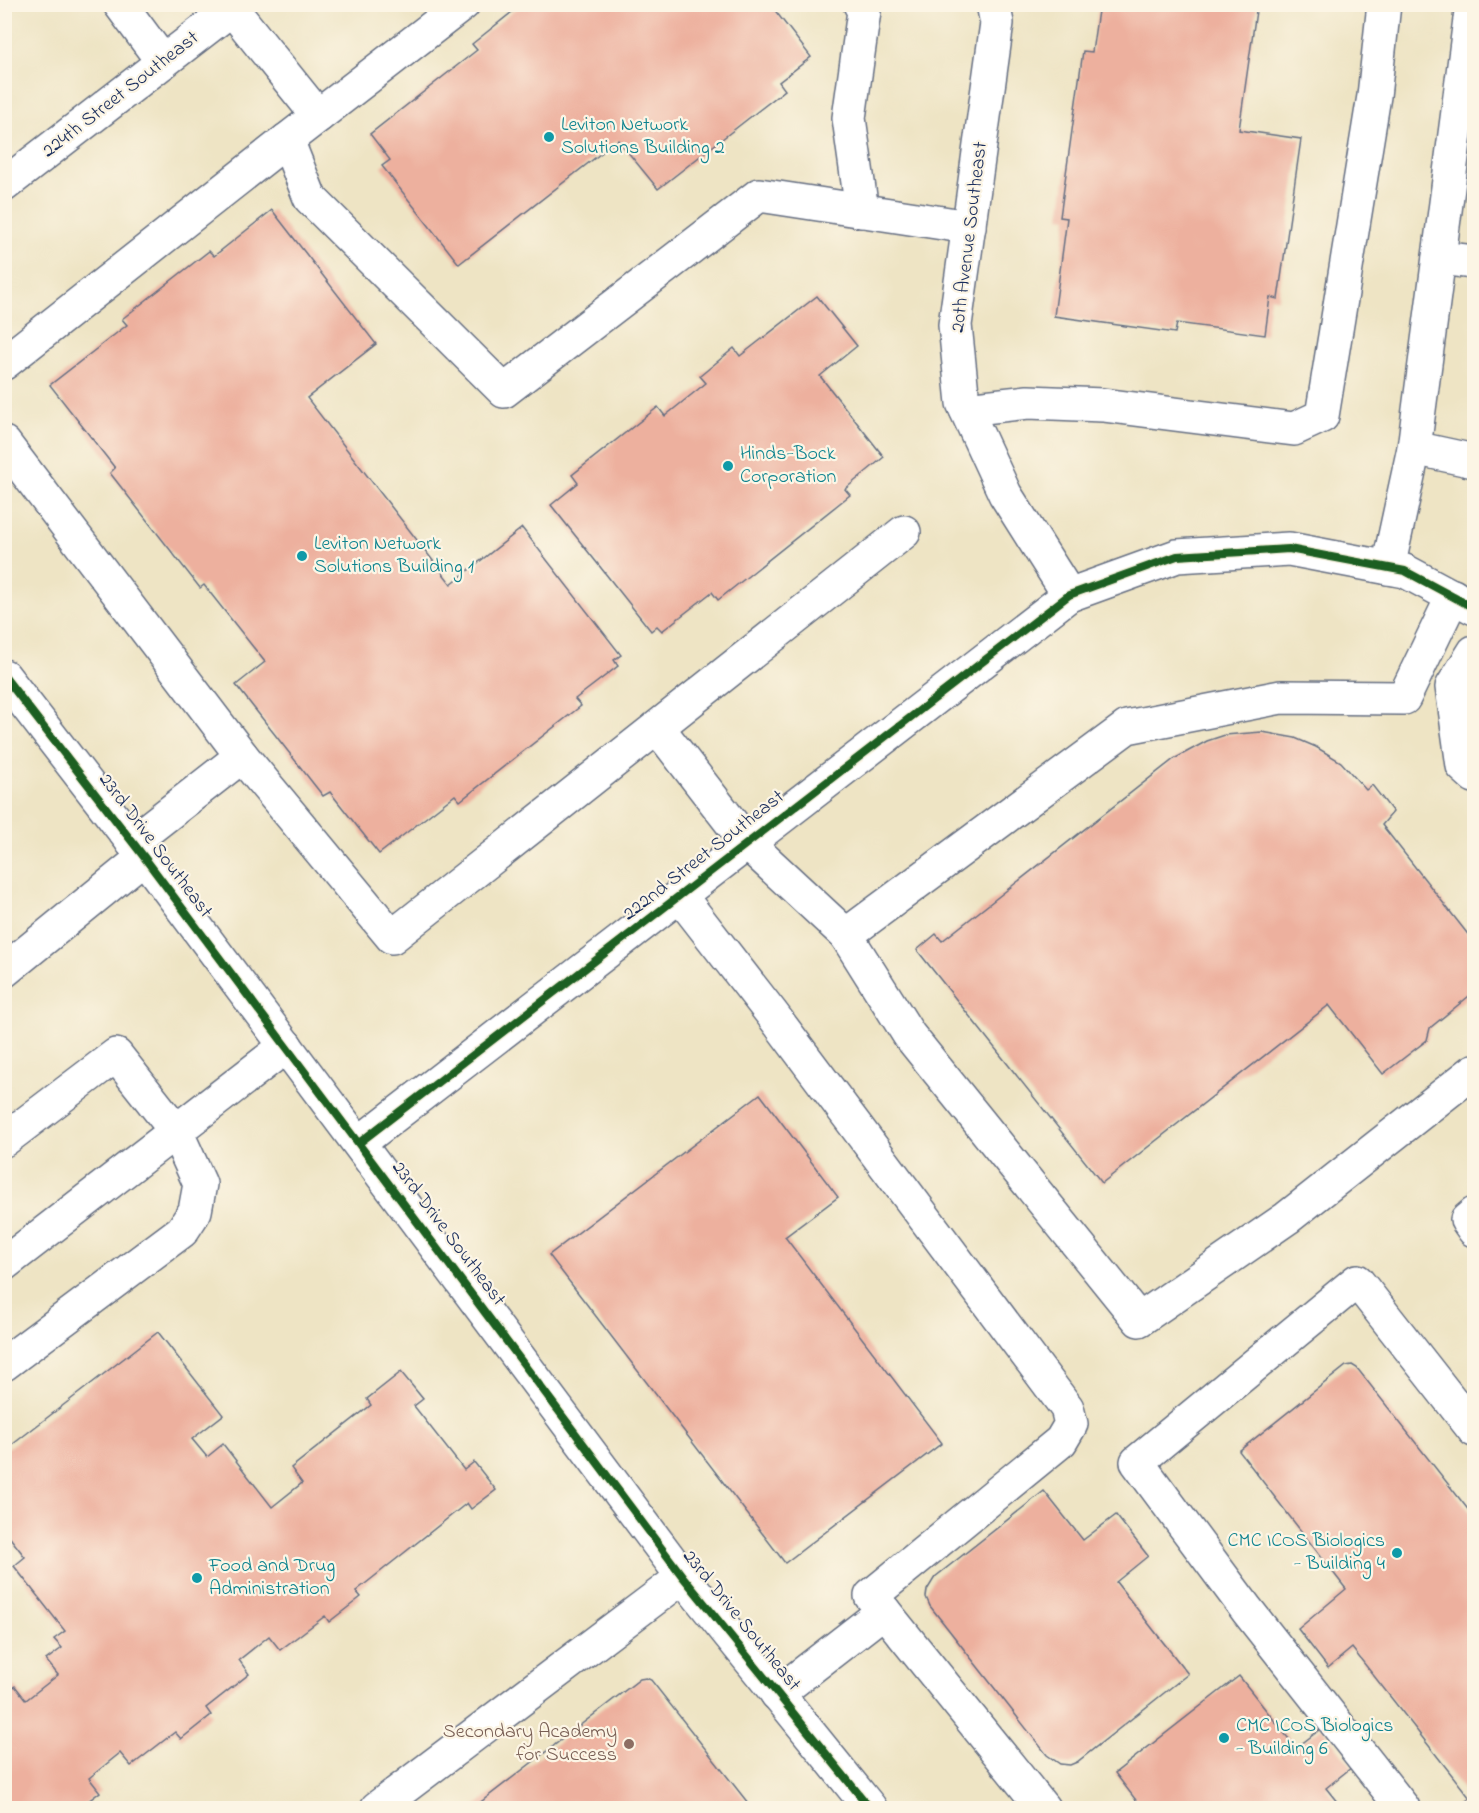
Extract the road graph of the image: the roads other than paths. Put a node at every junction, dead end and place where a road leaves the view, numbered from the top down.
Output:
1 (120, 4) edge
2 (463, 4) edge
3 (860, 4) edge
4 (993, 4) edge
5 (1384, 4) edge
6 (1473, 4) edge
7 (235, 7) edge
8 (163, 62) junction
9 (318, 116) junction
10 (286, 140) junction
11 (4, 185) edge
12 (862, 211) junction
13 (969, 227) junction
14 (1439, 258) junction
15 (1474, 262) edge
16 (4, 363) edge
17 (966, 409) junction
18 (4, 443) edge
19 (1414, 447) junction
20 (1474, 461) edge
21 (904, 532) dead end
22 (1388, 568) junction
23 (1069, 595) junction
24 (1464, 602) edge
25 (1474, 652) edge
26 (4, 676) edge
27 (658, 728) junction
28 (242, 756) junction
29 (1474, 776) edge
30 (747, 843) junction
31 (138, 849) junction
32 (680, 896) junction
33 (846, 935) junction
34 (4, 971) edge
35 (286, 1046) junction
36 (1474, 1071) edge
37 (176, 1131) junction
38 (4, 1140) edge
39 (359, 1143) junction
40 (1474, 1214) edge
41 (1474, 1230) edge
42 (4, 1264) edge
43 (4, 1364) edge
44 (1474, 1430) edge
45 (683, 1577) junction
46 (884, 1611) junction
47 (777, 1694) junction
48 (376, 1809) edge
49 (870, 1809) edge
50 (1043, 1809) edge
51 (1403, 1809) edge

1 - 8 street
2 - 9 street
3 - 12 street
4 - 13 street, 20th Avenue Southeast
5 - 17 street
6 - 14 street
7 - 8 street, 224th Street Southeast
7 - 9 street
8 - 11 street, 224th Street Southeast
9 - 10 street
10 - 12 street
10 - 16 street
12 - 13 street
13 - 17 street, 20th Avenue Southeast
14 - 15 street
14 - 19 street
17 - 23 street, 20th Avenue Southeast
18 - 28 street
19 - 20 street
19 - 22 street
21 - 27 street
22 - 23 street
22 - 24 street
23 - 30 street, 222nd Street Southeast
24 - 33 street
25 - 29 street
26 - 31 street, 23rd Drive Southeast
27 - 28 street
27 - 30 street
28 - 31 street
30 - 32 street, 222nd Street Southeast
30 - 33 street
31 - 34 street
31 - 35 street, 23rd Drive Southeast
32 - 39 street, 222nd Street Southeast
32 - 46 street
33 - 36 street
35 - 37 street
35 - 39 street, 23rd Drive Southeast
37 - 38 street
37 - 42 street
37 - 43 street
39 - 45 street, 23rd Drive Southeast
40 - 41 street
44 - 51 street
45 - 47 street, 23rd Drive Southeast
45 - 48 street
46 - 47 street
46 - 50 street
47 - 49 street, 23rd Drive Southeast

